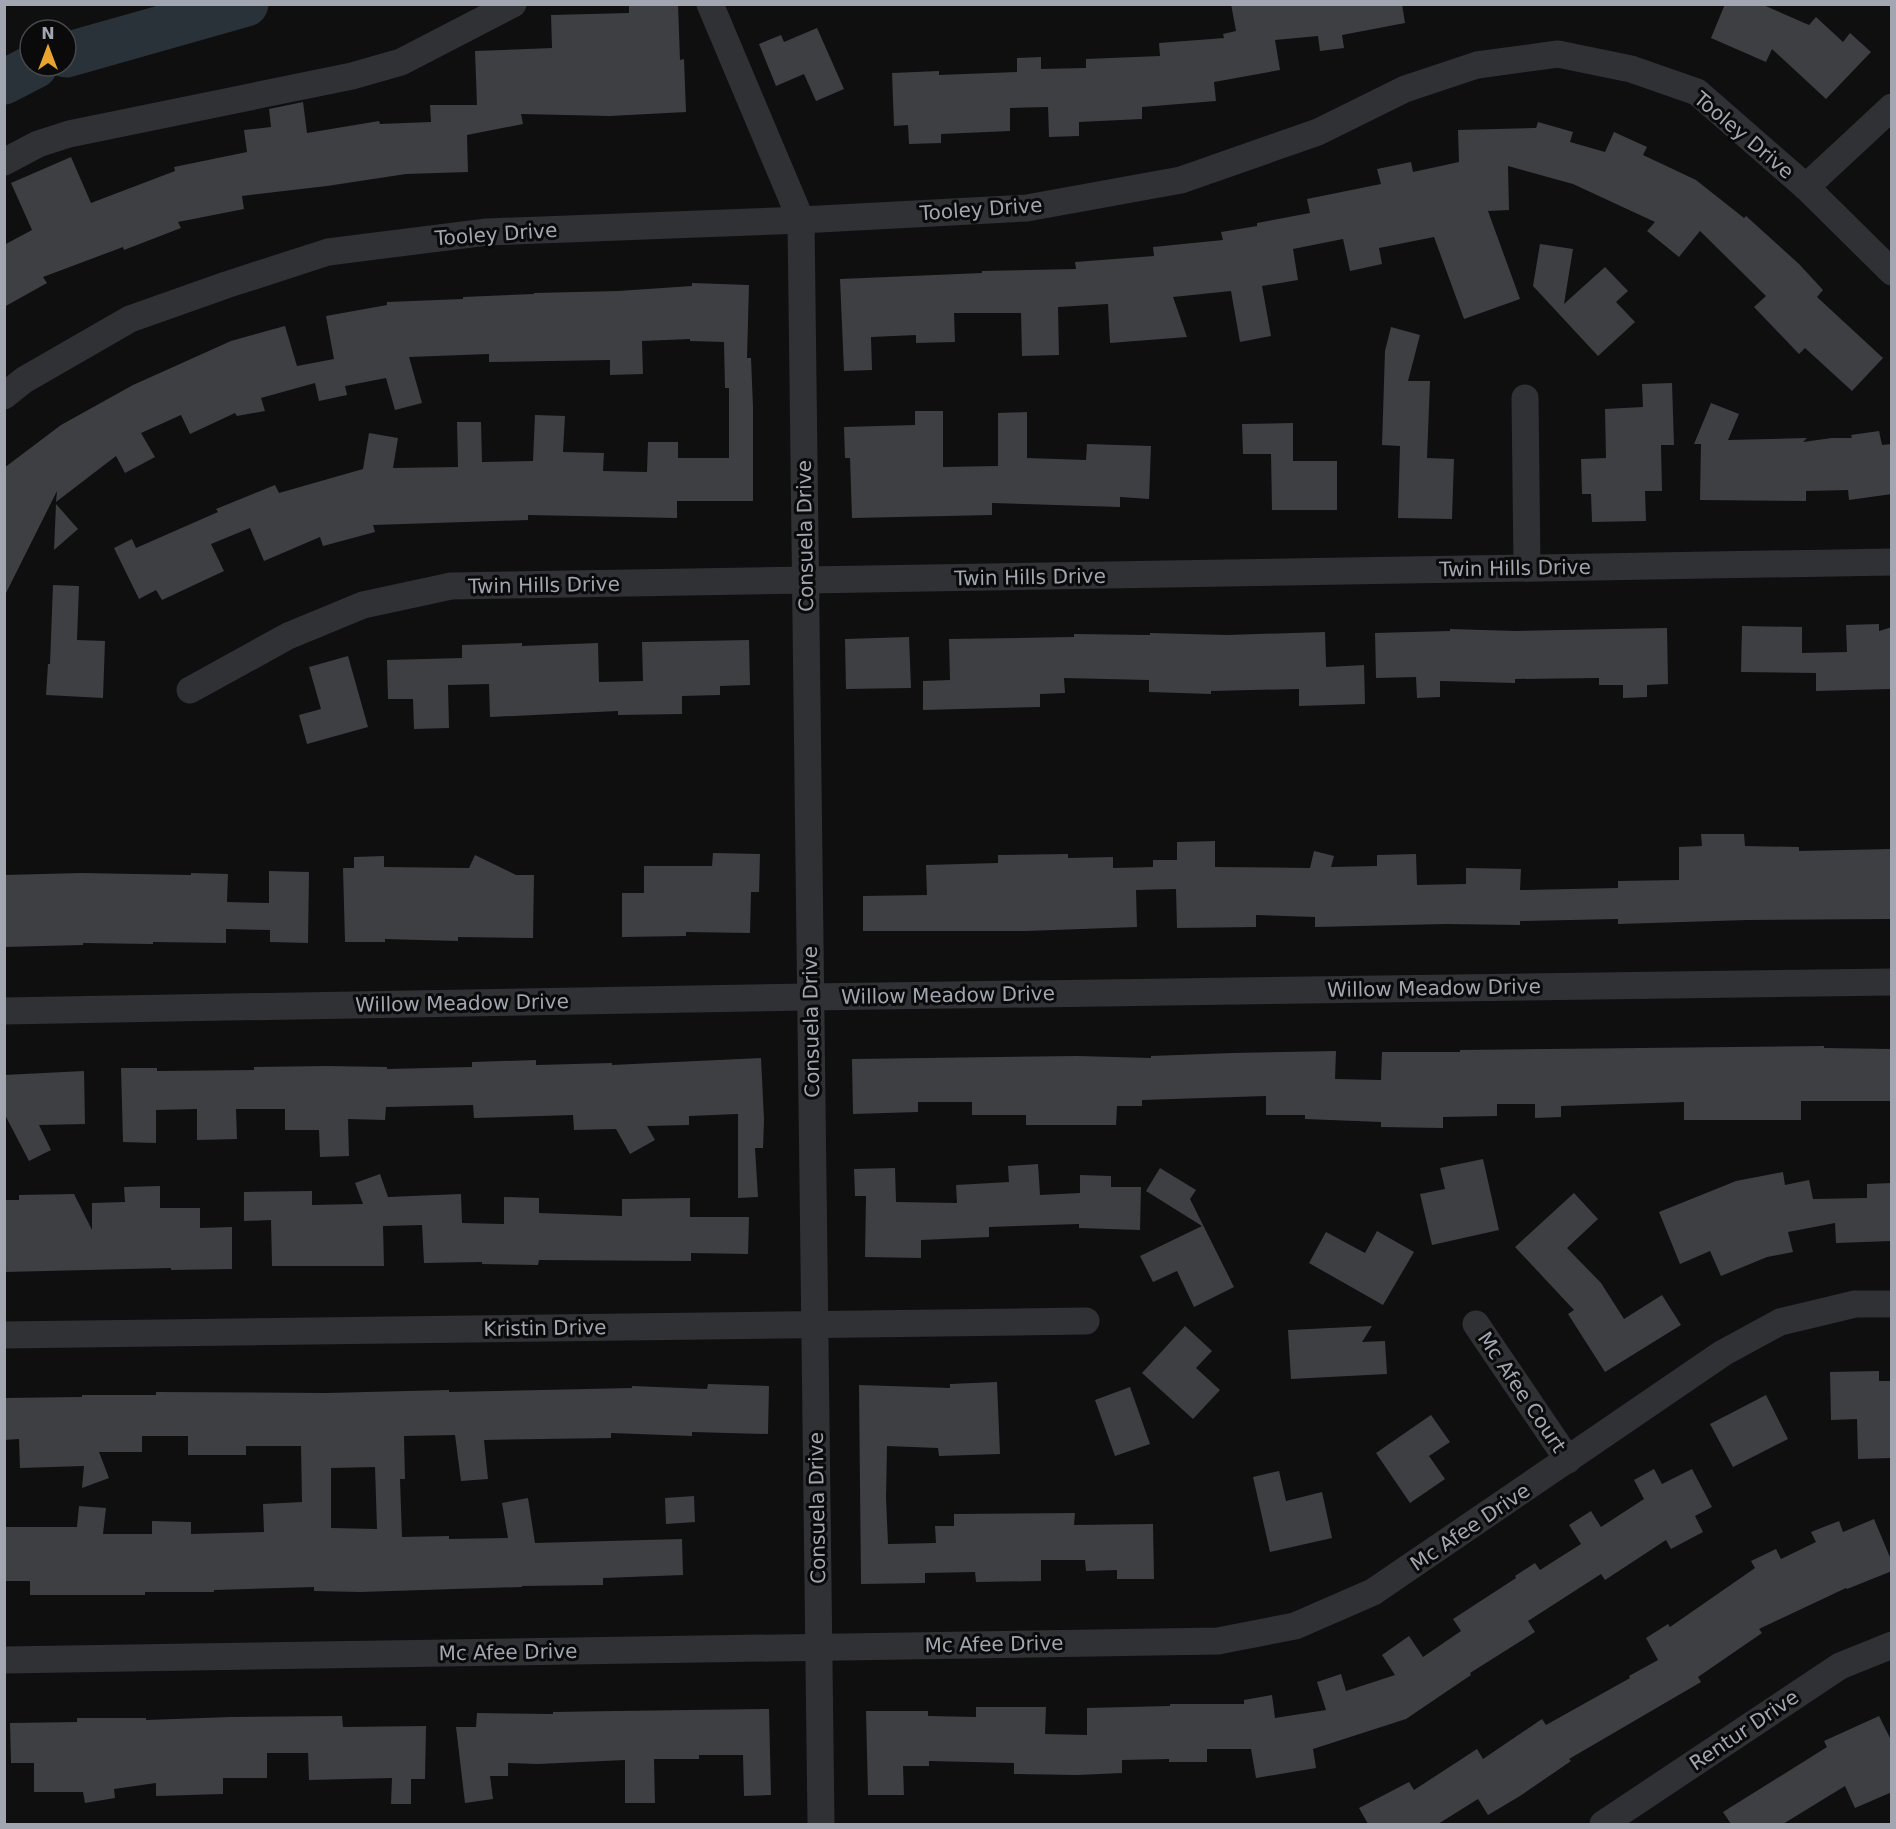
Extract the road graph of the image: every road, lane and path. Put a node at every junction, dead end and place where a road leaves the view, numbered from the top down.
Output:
1 (513, 4) edge
2 (710, 4) edge
3 (1892, 106) edge
4 (4, 162) edge
5 (1806, 187) junction
6 (801, 220) junction
7 (1892, 272) edge
8 (4, 396) edge
9 (1525, 398) dead end
10 (1892, 562) edge
11 (1527, 568) junction
12 (805, 581) junction
13 (190, 690) dead end
14 (1892, 982) edge
15 (810, 997) junction
16 (4, 1011) edge
17 (1892, 1304) edge
18 (1086, 1321) dead end
19 (814, 1324) junction
20 (1476, 1324) dead end
21 (4, 1335) edge
22 (1568, 1460) junction
23 (1892, 1645) edge
24 (818, 1646) junction
25 (4, 1660) edge
26 (821, 1824) edge
27 (1603, 1824) edge

1 - 4 street
2 - 6 street
3 - 5 street
5 - 6 street, Tooley Drive
5 - 7 street, Tooley Drive
6 - 8 street, Tooley Drive
6 - 12 street, Consuela Drive
9 - 11 street
10 - 11 street, Twin Hills Drive
11 - 12 street, Twin Hills Drive
12 - 13 street, Twin Hills Drive
12 - 15 street, Consuela Drive
14 - 15 street, Willow Meadow Drive
15 - 16 street, Willow Meadow Drive
15 - 19 street, Consuela Drive
17 - 22 street, Mc Afee Drive
18 - 19 street, Kristin Drive
19 - 21 street, Kristin Drive
19 - 24 street, Consuela Drive
20 - 22 street, Mc Afee Court
22 - 24 street, Mc Afee Drive
23 - 27 street, Rentur Drive
24 - 25 street, Mc Afee Drive
24 - 26 street, Consuela Drive

